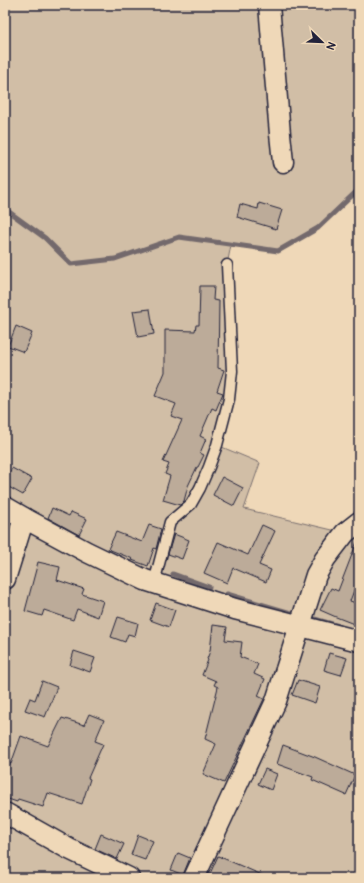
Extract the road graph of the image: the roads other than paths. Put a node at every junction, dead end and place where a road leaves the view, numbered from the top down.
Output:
1 (269, 5) edge
2 (283, 162) dead end
3 (228, 265) dead end
4 (5, 508) edge
5 (24, 518) junction
6 (359, 522) edge
7 (5, 579) edge
8 (154, 582) junction
9 (300, 626) junction
10 (359, 641) edge
11 (5, 813) edge
12 (128, 878) edge
13 (194, 878) edge

1 - 2 street
3 - 8 lane
4 - 5 street
5 - 7 street
5 - 8 street
6 - 9 street
8 - 9 street
9 - 10 street
9 - 13 street
11 - 12 street

